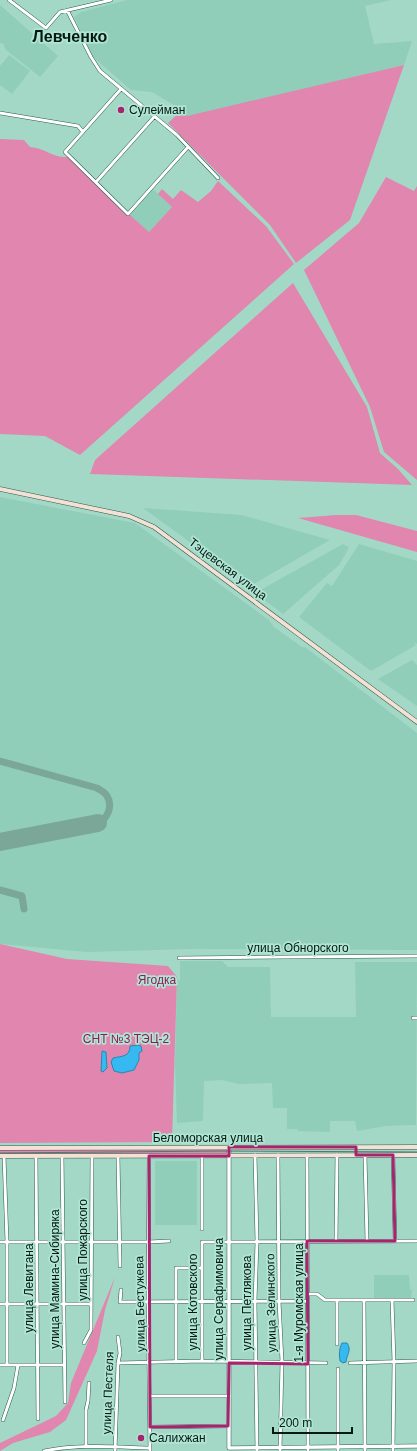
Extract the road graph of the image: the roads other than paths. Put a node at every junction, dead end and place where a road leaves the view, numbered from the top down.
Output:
1 (9, 0) edge
2 (111, 0) edge
3 (67, 10) junction
4 (121, 89) junction
5 (0, 113) edge
6 (154, 117) junction
7 (83, 132) junction
8 (188, 147) junction
9 (218, 178) dead end
10 (96, 182) junction
11 (0, 489) edge
12 (417, 722) edge
13 (417, 956) edge
14 (179, 958) dead end
15 (356, 1147) junction
16 (417, 1147) edge
17 (0, 1148) edge
18 (229, 1148) junction
19 (255, 1155) junction
20 (278, 1155) junction
21 (307, 1155) junction
22 (338, 1155) junction
23 (356, 1155) junction
24 (364, 1155) junction
25 (393, 1155) junction
26 (417, 1155) edge
27 (2, 1156) edge
28 (36, 1156) junction
29 (62, 1156) junction
30 (92, 1156) junction
31 (118, 1156) junction
32 (149, 1156) junction
33 (202, 1156) junction
34 (229, 1156) junction
35 (202, 1229) dead end
36 (169, 1241) dead end
37 (280, 1241) junction
38 (307, 1241) junction
39 (336, 1241) junction
40 (367, 1241) junction
41 (395, 1241) junction
42 (417, 1241) edge
43 (0, 1242) edge
44 (7, 1242) junction
45 (38, 1242) junction
46 (64, 1242) junction
47 (91, 1242) junction
48 (120, 1242) junction
49 (149, 1242) junction
50 (229, 1242) junction
51 (257, 1242) junction
52 (120, 1266) dead end
53 (202, 1268) junction
54 (121, 1290) dead end
55 (307, 1294) junction
56 (279, 1300) junction
57 (337, 1300) junction
58 (364, 1300) junction
59 (392, 1300) junction
60 (413, 1300) dead end
61 (148, 1301) junction
62 (176, 1301) junction
63 (201, 1301) junction
64 (228, 1301) junction
65 (255, 1301) junction
66 (307, 1301) junction
67 (0, 1304) edge
68 (6, 1304) junction
69 (37, 1304) junction
70 (64, 1304) junction
71 (91, 1304) junction
72 (118, 1337) dead end
73 (84, 1343) dead end
74 (337, 1344) dead end
75 (417, 1361) edge
76 (150, 1362) junction
77 (176, 1362) junction
78 (202, 1362) junction
79 (256, 1362) junction
80 (282, 1362) junction
81 (394, 1362) junction
82 (118, 1363) junction
83 (228, 1363) junction
84 (326, 1363) dead end
85 (350, 1363) dead end
86 (365, 1363) junction
87 (308, 1364) junction
88 (0, 1365) edge
89 (7, 1365) junction
90 (18, 1365) junction
91 (38, 1365) junction
92 (64, 1365) junction
93 (338, 1369) dead end
94 (89, 1383) dead end
95 (150, 1396) junction
96 (229, 1396) junction
97 (65, 1402) dead end
98 (38, 1419) dead end
99 (3, 1420) dead end
100 (228, 1426) junction
101 (150, 1427) junction
102 (417, 1446) edge
103 (86, 1447) junction
104 (115, 1449) edge
105 (338, 1449) edge
106 (365, 1449) edge
107 (394, 1449) edge
108 (150, 1450) edge
109 (229, 1450) edge
110 (257, 1450) edge
111 (280, 1450) edge
112 (308, 1450) edge
113 (44, 1451) edge

1 - 3 street
2 - 3 street
3 - 4 street
4 - 6 street
4 - 7 street
5 - 7 street
6 - 8 street
6 - 10 street
7 - 10 street
8 - 9 street
8 - 10 street
11 - 12 main road, Тэцевская улица
13 - 14 street, улица Обнорского
15 - 16 main road, Беломорская улица
15 - 18 main road, Беломорская улица
15 - 23 main road
17 - 18 main road, Беломорская улица
18 - 34 street, улица Серафимовича
19 - 20 main road, Беломорская улица
19 - 34 main road, Беломорская улица
19 - 51 street, улица Петлякова
20 - 21 main road, Беломорская улица
20 - 37 street, улица Зелинского
21 - 22 main road, Беломорская улица
21 - 38 street, 1-я Муромская улица
22 - 23 main road, Беломорская улица
22 - 39 street
23 - 24 main road, Беломорская улица
24 - 25 main road, Беломорская улица
24 - 40 street
25 - 26 main road, Беломорская улица
25 - 41 street
27 - 28 main road, Беломорская улица
27 - 44 street
28 - 29 main road, Беломорская улица
28 - 45 street, улица Левитана
29 - 30 main road, Беломорская улица
29 - 46 street, улица Мамина-Сибиряка
30 - 31 main road, Беломорская улица
30 - 47 street, улица Пожарского
31 - 32 main road, Беломорская улица
31 - 48 street
32 - 33 main road, Беломорская улица
32 - 49 street, улица Бестужева
33 - 34 main road, Беломорская улица
33 - 35 street
34 - 50 street, улица Серафимовича
36 - 49 street
37 - 38 street
37 - 51 street
37 - 56 street, улица Зелинского
38 - 39 street
38 - 55 street, 1-я Муромская улица
39 - 40 street
40 - 41 street
41 - 42 street
43 - 44 street
44 - 45 street
44 - 68 street
45 - 46 street
45 - 69 street, улица Левитана
46 - 47 street
46 - 70 street, улица Мамина-Сибиряка
47 - 48 street
47 - 71 street, улица Пожарского
48 - 49 street
48 - 52 street
49 - 61 street, улица Бестужева
50 - 51 street
50 - 53 street, улица Котовского
50 - 64 street, улица Серафимовича
51 - 65 street, улица Петлякова
53 - 62 street
53 - 63 street, улица Котовского
54 - 61 street
55 - 57 street
55 - 66 street, 1-я Муромская улица
56 - 65 street
56 - 66 street
56 - 80 street, улица Зелинского
57 - 58 street
57 - 74 street
58 - 59 street
58 - 86 street
59 - 60 street
59 - 81 street
61 - 62 street
61 - 76 street, улица Бестужева
62 - 63 street
62 - 77 street
63 - 64 street
63 - 78 street, улица Котовского
64 - 65 street
64 - 83 street, улица Серафимовича
65 - 79 street, улица Петлякова
66 - 87 street, 1-я Муромская улица
67 - 68 street
68 - 69 street
68 - 89 street
69 - 70 street
69 - 91 street, улица Левитана
70 - 71 street
70 - 92 street, улица Мамина-Сибиряка
71 - 73 street, улица Пожарского
72 - 82 street, улица Пестеля
75 - 81 street
76 - 77 street
76 - 82 street
76 - 95 street, улица Бестужева
77 - 78 street
78 - 83 street
79 - 80 street
79 - 83 street
79 - 110 street, улица Петлякова
80 - 87 street
80 - 111 street, улица Зелинского
81 - 86 street
81 - 107 street
82 - 104 street, улица Пестеля
83 - 96 street, улица Серафимовича
84 - 87 street
85 - 86 street
86 - 106 street
87 - 112 street, 1-я Муромская улица
88 - 89 street
89 - 90 street
90 - 91 street
90 - 99 street
91 - 92 street
91 - 98 street, улица Левитана
92 - 97 street, улица Мамина-Сибиряка
93 - 105 street
94 - 103 street
95 - 96 street
95 - 101 street, улица Бестужева
96 - 100 street, улица Серафимовича
100 - 101 street
100 - 109 street, улица Серафимовича
101 - 108 street, улица Бестужева
102 - 107 street
103 - 104 street
103 - 113 street
104 - 108 street
105 - 106 street
105 - 112 street
106 - 107 street
109 - 110 street
110 - 111 street
111 - 112 street

